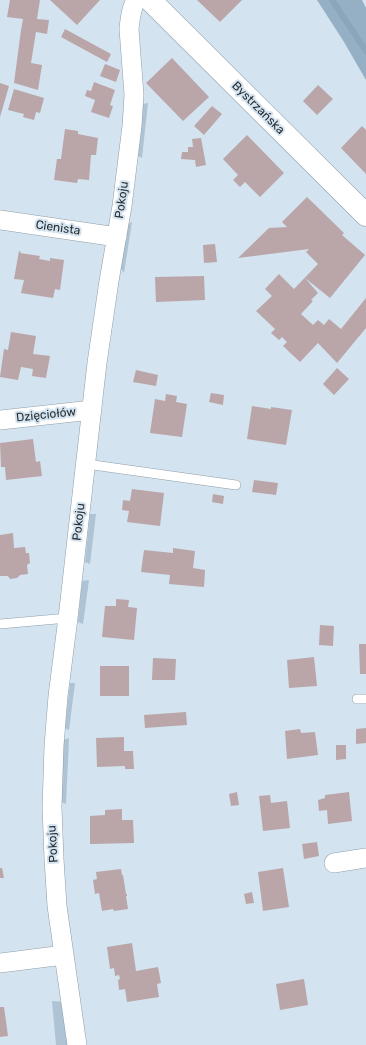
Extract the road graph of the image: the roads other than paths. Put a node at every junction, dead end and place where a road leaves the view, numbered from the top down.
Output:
1 (136, 0) edge
2 (150, 0) edge
3 (366, 215) edge
4 (0, 220) edge
5 (117, 237) junction
6 (92, 410) junction
7 (0, 420) edge
8 (86, 464) junction
9 (236, 485) dead end
10 (68, 618) junction
11 (0, 624) edge
12 (366, 858) edge
13 (334, 863) dead end
14 (64, 955) junction
15 (0, 963) edge
16 (78, 1045) edge

1 - 5 street, Pokoju
2 - 3 street, Bystrzańska
4 - 5 street, Cienista
5 - 6 street, Pokoju
6 - 7 street, Dzięciołów
6 - 8 street, Pokoju
8 - 9 lane
8 - 10 street, Pokoju
10 - 11 lane
10 - 14 street, Pokoju
12 - 13 street
14 - 15 street
14 - 16 street, Pokoju

